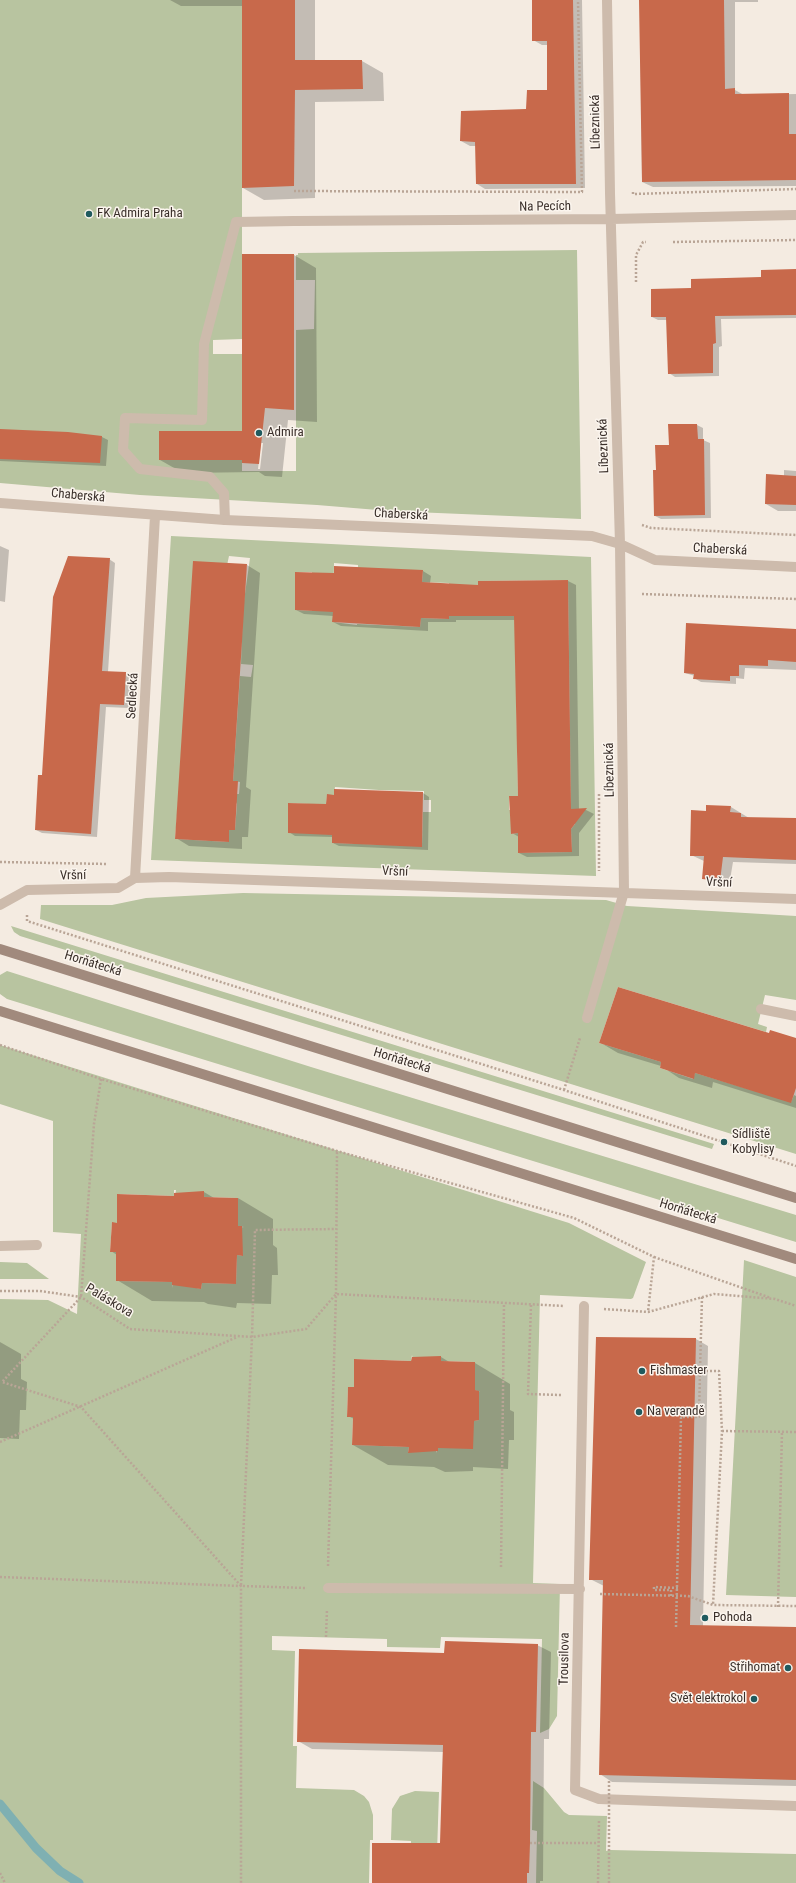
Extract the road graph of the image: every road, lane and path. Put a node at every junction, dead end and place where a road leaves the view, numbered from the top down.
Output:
1 (578, 0) edge
2 (607, 0) edge
3 (632, 187) dead end
4 (796, 189) edge
5 (294, 191) dead end
6 (796, 215) edge
7 (611, 219) junction
8 (796, 240) edge
9 (650, 242) dead end
10 (666, 242) dead end
11 (636, 287) dead end
12 (0, 503) edge
13 (155, 516) junction
14 (224, 520) junction
15 (640, 522) dead end
16 (796, 535) edge
17 (620, 544) junction
18 (796, 567) edge
19 (796, 599) edge
20 (642, 602) dead end
21 (599, 790) dead end
22 (0, 862) edge
23 (114, 864) dead end
24 (135, 878) junction
25 (599, 878) dead end
26 (624, 892) junction
27 (796, 899) edge
28 (0, 905) edge
29 (27, 913) dead end
30 (0, 949) edge
31 (762, 1009) dead end
32 (0, 1011) edge
33 (796, 1016) edge
34 (587, 1018) joint
35 (0, 1045) edge
36 (101, 1079) junction
37 (564, 1090) junction
38 (337, 1151) junction
39 (796, 1166) edge
40 (796, 1198) edge
41 (336, 1229) junction
42 (37, 1245) dead end
43 (0, 1246) edge
44 (654, 1257) junction
45 (796, 1259) edge
46 (0, 1291) edge
47 (336, 1294) junction
48 (81, 1297) junction
49 (702, 1297) junction
50 (775, 1299) junction
51 (504, 1303) junction
52 (532, 1305) junction
53 (584, 1306) junction
54 (796, 1306) edge
55 (648, 1312) junction
56 (238, 1337) junction
57 (252, 1337) junction
58 (700, 1371) junction
59 (583, 1395) junction
60 (81, 1407) junction
61 (722, 1431) junction
62 (782, 1432) junction
63 (796, 1432) edge
64 (0, 1442) edge
65 (0, 1577) edge
66 (241, 1586) junction
67 (308, 1588) dead end
68 (328, 1588) junction
69 (678, 1588) junction
70 (500, 1589) junction
71 (580, 1589) junction
72 (615, 1594) dead end
73 (671, 1596) junction
74 (678, 1596) junction
75 (713, 1604) junction
76 (778, 1606) junction
77 (796, 1606) edge
78 (676, 1627) dead end
79 (326, 1637) dead end
80 (609, 1781) dead end
81 (599, 1799) junction
82 (796, 1806) edge
83 (530, 1843) dead end
84 (598, 1843) junction
85 (0, 1873) edge
86 (6, 1883) edge
87 (241, 1883) edge
88 (598, 1883) edge
89 (609, 1883) edge

1 - 5 path
2 - 7 street, Líbeznická
3 - 4 path
6 - 7 street, Na Pecích
7 - 14 street, Na Pecích
7 - 17 street, Líbeznická
8 - 10 path
9 - 11 path
12 - 13 street, Chaberská
13 - 14 street, Chaberská
13 - 24 street, Sedlecká
14 - 17 street, Chaberská
15 - 16 path
17 - 18 street, Chaberská
17 - 26 street, Líbeznická
19 - 20 path
21 - 25 path
22 - 23 path
24 - 26 street, Vršní
24 - 28 street, Vršní
26 - 27 street, Vršní
26 - 34 street, Líbeznická
29 - 37 path
30 - 40 main road, Horňátecká
31 - 33 street
32 - 45 main road, Horňátecká
34 - 37 path
35 - 36 path
36 - 38 path
36 - 48 path
37 - 39 path
38 - 41 path
38 - 44 path
41 - 47 path
41 - 57 path
42 - 43 street
44 - 50 path
44 - 55 path
46 - 48 path, Paláskova
47 - 51 path
47 - 57 path, Paláskova
47 - 68 path
48 - 56 path, Paláskova
48 - 60 path
49 - 50 path
49 - 55 path
49 - 58 path
50 - 54 path
51 - 52 path
51 - 70 path
52 - 53 path
52 - 59 path
53 - 55 path
53 - 59 street, Trousilova
56 - 57 path, Paláskova
56 - 60 path
57 - 66 path
58 - 61 path
58 - 69 path
59 - 71 street, Trousilova
60 - 64 path
60 - 66 path
61 - 62 path
61 - 75 path
62 - 63 path
62 - 76 path
65 - 66 path
66 - 67 path
66 - 87 path
68 - 70 street
68 - 79 path
69 - 73 path
69 - 74 path
70 - 71 street
71 - 81 street, Trousilova
72 - 73 path
73 - 74 path
74 - 75 path
74 - 78 path
75 - 76 path
76 - 77 path
80 - 89 path, bridge
81 - 82 street, Trousilova
81 - 84 path
83 - 84 path
84 - 88 path
85 - 86 path

